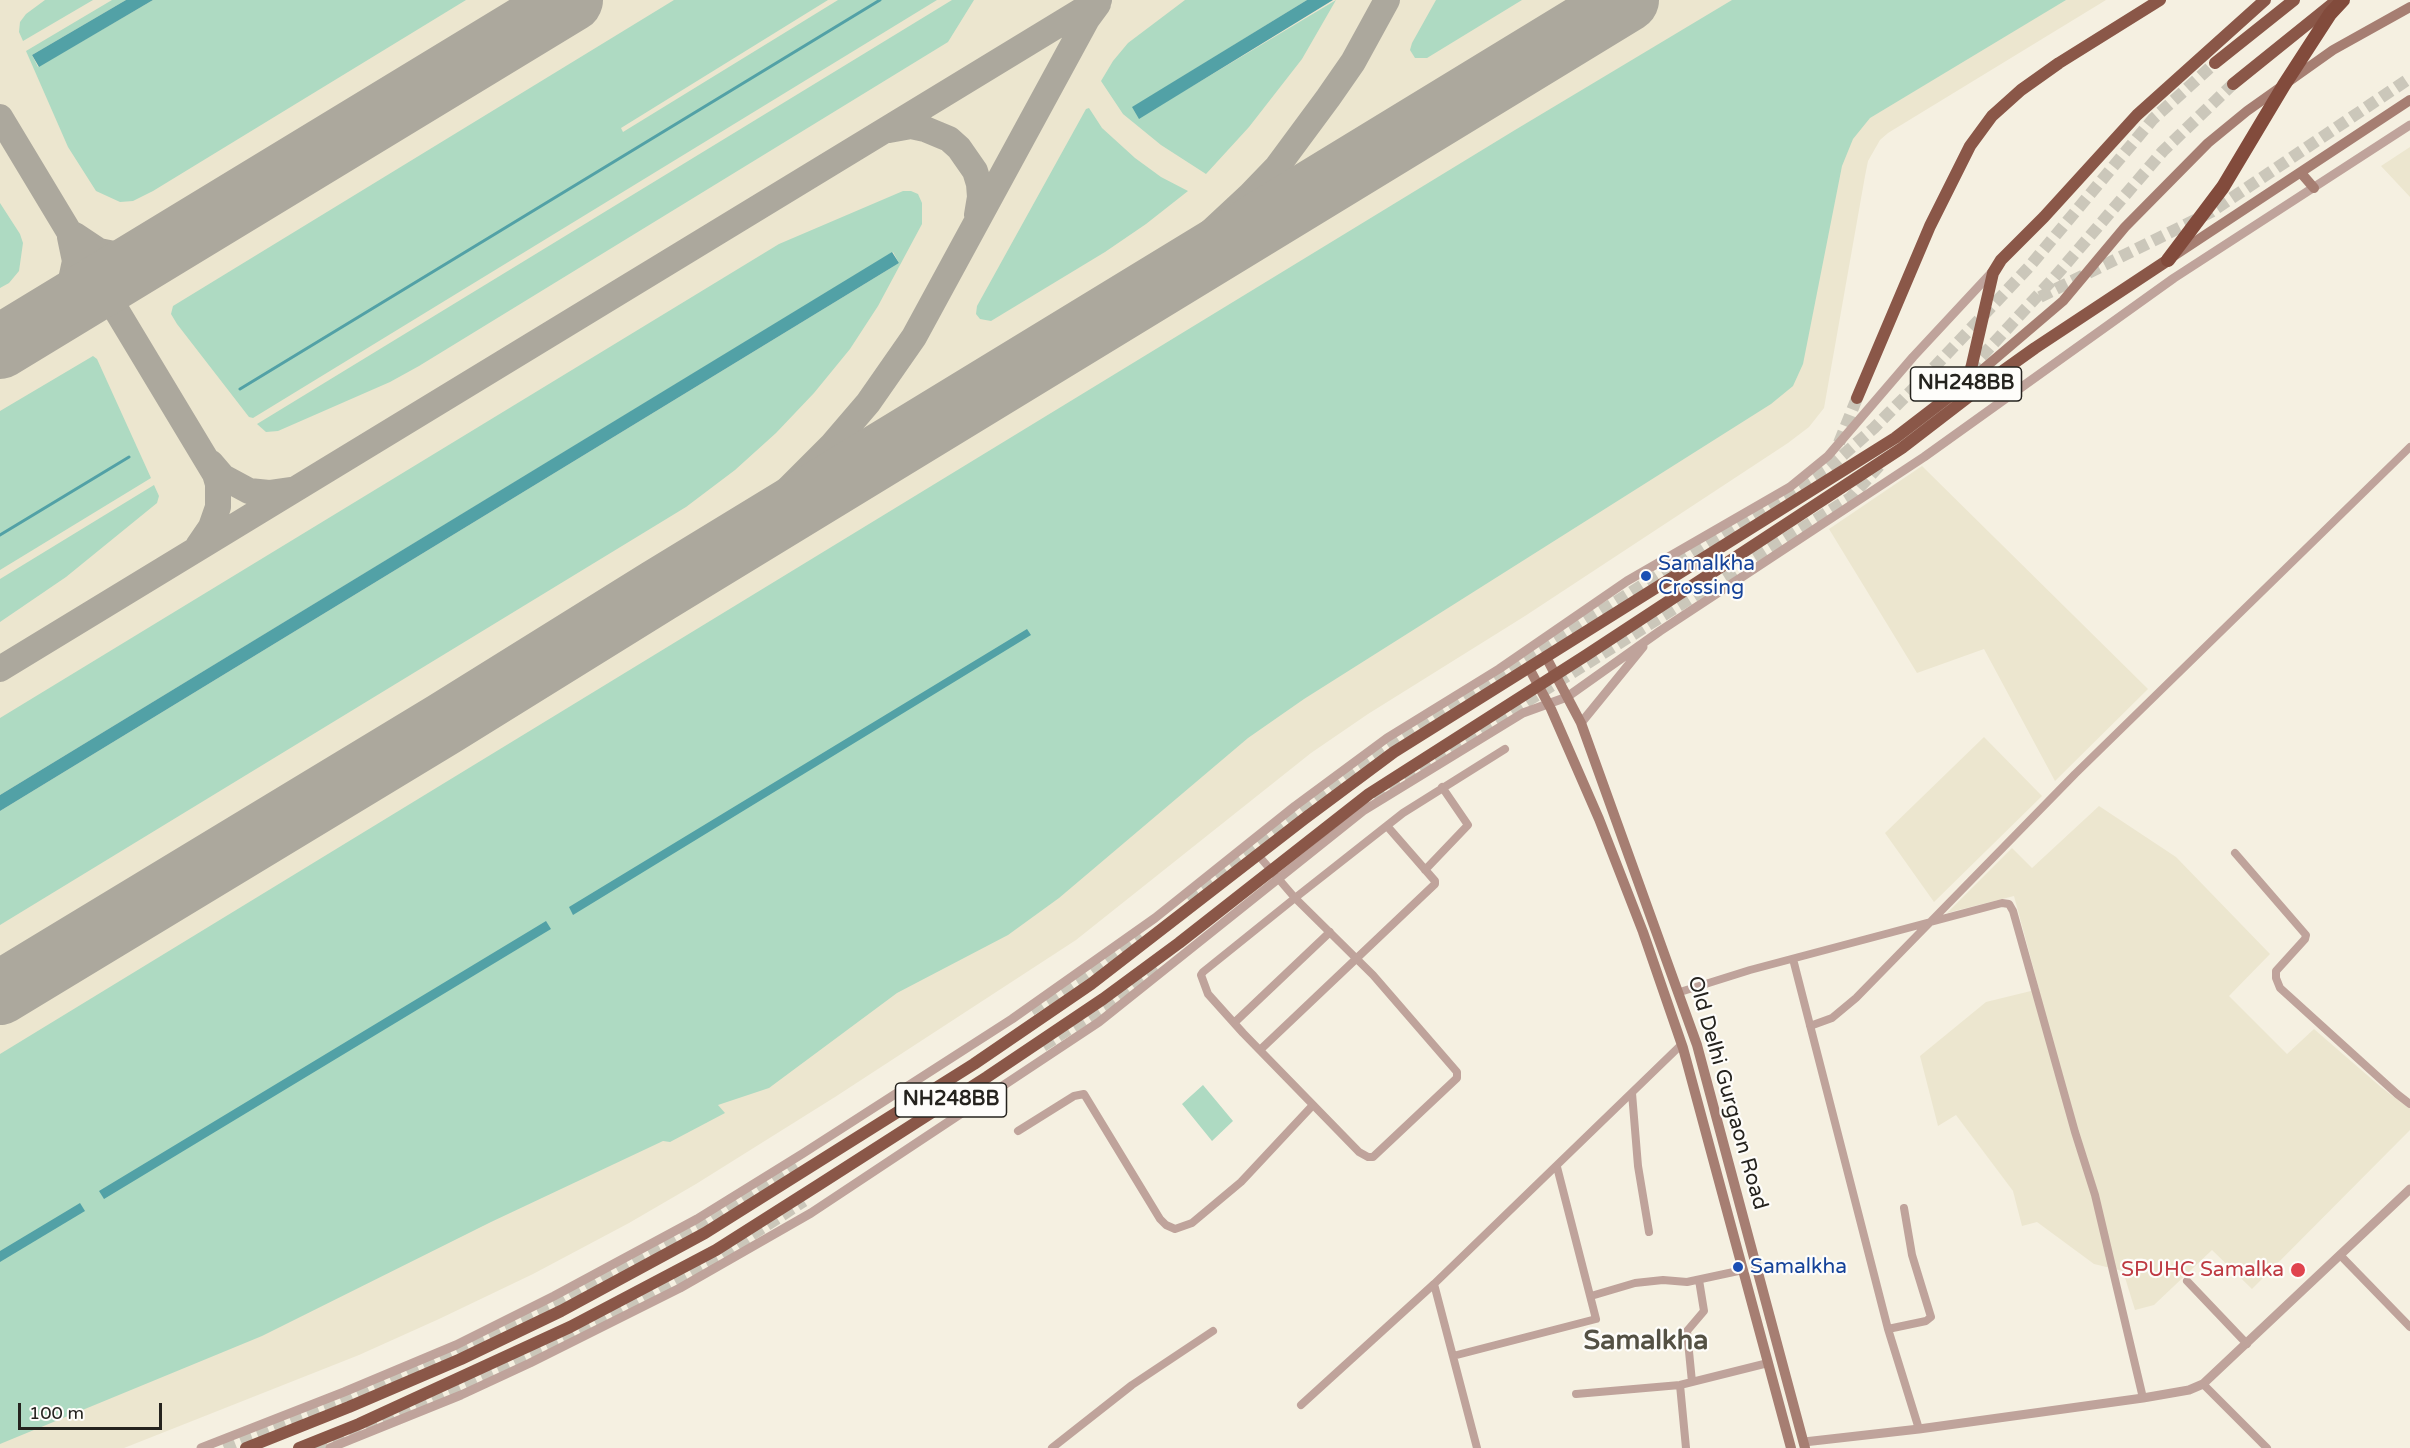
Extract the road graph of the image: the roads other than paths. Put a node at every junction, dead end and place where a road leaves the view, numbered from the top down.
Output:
1 (2160, 0) edge
2 (2265, 0) edge
3 (2294, 0) edge
4 (2337, 0) edge
5 (2343, 0) edge
6 (2410, 7) edge
7 (2215, 63) tunnel mouth
8 (2233, 84) tunnel mouth
9 (2284, 84) junction
10 (2410, 100) edge
11 (2410, 125) edge
12 (2301, 173) junction
13 (2314, 188) junction
14 (2168, 260) junction
15 (1997, 266) junction
16 (1968, 382) junction
17 (1857, 398) tunnel mouth
18 (2410, 447) edge
19 (1660, 631) junction
20 (1546, 657) junction
21 (1529, 668) junction
22 (1556, 675) junction
23 (1538, 686) junction
24 (1567, 697) junction
25 (1548, 704) junction
26 (1581, 723) junction
27 (1505, 748) dead end
28 (1442, 787) junction
29 (1387, 826) junction
30 (2235, 853) dead end
31 (1258, 855) junction
32 (1425, 870) junction
33 (1274, 874) junction
34 (1295, 898) junction
35 (1926, 924) junction
36 (1330, 932) junction
37 (1356, 958) junction
38 (1793, 959) junction
39 (1680, 992) junction
40 (1234, 1023) junction
41 (1810, 1026) junction
42 (1697, 1046) junction
43 (1683, 1047) junction
44 (1260, 1050) junction
45 (1632, 1093) junction
46 (2410, 1104) edge
47 (1313, 1105) junction
48 (1018, 1131) dead end
49 (1557, 1167) junction
50 (2410, 1189) edge
51 (1904, 1208) dead end
52 (1649, 1232) dead end
53 (2340, 1255) junction
54 (1743, 1270) junction
55 (1699, 1280) junction
56 (2187, 1281) dead end
57 (1434, 1284) junction
58 (1591, 1296) junction
59 (2410, 1327) edge
60 (1888, 1329) junction
61 (1213, 1331) dead end
62 (2247, 1344) junction
63 (1453, 1356) junction
64 (1768, 1363) junction
65 (1692, 1382) junction
66 (2204, 1384) junction
67 (1680, 1385) junction
68 (1576, 1394) dead end
69 (2143, 1398) junction
70 (1302, 1405) dead end
71 (1919, 1429) junction
72 (1804, 1445) edge
73 (201, 1448) edge
74 (246, 1448) edge
75 (299, 1448) edge
76 (330, 1448) edge
77 (1052, 1448) edge
78 (1477, 1448) edge
79 (1686, 1448) edge
80 (1791, 1448) edge
81 (2267, 1448) edge

1 - 17 highway
2 - 15 highway, NH248BB
3 - 7 highway
4 - 8 highway
5 - 9 highway
6 - 9 main road
9 - 14 highway
9 - 16 main road
10 - 12 main road
11 - 13 street
12 - 13 main road
12 - 14 main road
13 - 19 street
14 - 22 highway, NH248BB
15 - 16 highway, NH248BB
15 - 73 street
16 - 20 highway, NH248BB
18 - 35 street
19 - 24 street
19 - 26 street
20 - 21 highway, NH248BB
20 - 22 main road, Old Delhi Gurgaon Road
21 - 23 main road, Old Delhi Gurgaon Road
21 - 31 highway, NH248BB
22 - 23 highway, NH248BB
22 - 24 main road, Old Delhi Gurgaon Road
23 - 25 main road, Old Delhi Gurgaon Road
23 - 33 highway, NH248BB
24 - 25 street
24 - 26 main road, Old Delhi Gurgaon Road
25 - 33 street
25 - 43 main road, Old Delhi Gurgaon Road
26 - 39 main road, Old Delhi Gurgaon Road
27 - 28 street
28 - 29 street
28 - 32 street
29 - 32 street
29 - 34 street
30 - 46 street
31 - 33 street
31 - 74 highway, NH248BB
32 - 37 street
33 - 34 street
33 - 75 highway, NH248BB
33 - 76 street
34 - 36 street
34 - 40 street
35 - 38 street
35 - 41 street
35 - 69 street
36 - 37 street
36 - 40 street
37 - 44 street
37 - 47 street
38 - 39 street
38 - 41 street
39 - 42 main road, Old Delhi Gurgaon Road
40 - 44 street
41 - 60 street
42 - 43 main road
42 - 72 main road, Old Delhi Gurgaon Road
43 - 45 street
43 - 54 main road, Old Delhi Gurgaon Road
44 - 47 street
45 - 49 street
45 - 52 street
47 - 48 street
49 - 57 street
49 - 58 street
50 - 53 street
51 - 60 street
53 - 59 street
53 - 62 street
54 - 55 street
54 - 64 main road, Old Delhi Gurgaon Road
55 - 58 street
55 - 65 street
56 - 62 street
57 - 63 street
57 - 70 street
58 - 63 street
60 - 71 street
61 - 77 street
62 - 66 street
63 - 78 street
64 - 65 street
64 - 80 main road, Old Delhi Gurgaon Road
65 - 67 street
66 - 69 street
66 - 81 street
67 - 68 street
67 - 79 street
69 - 71 street
71 - 72 street

